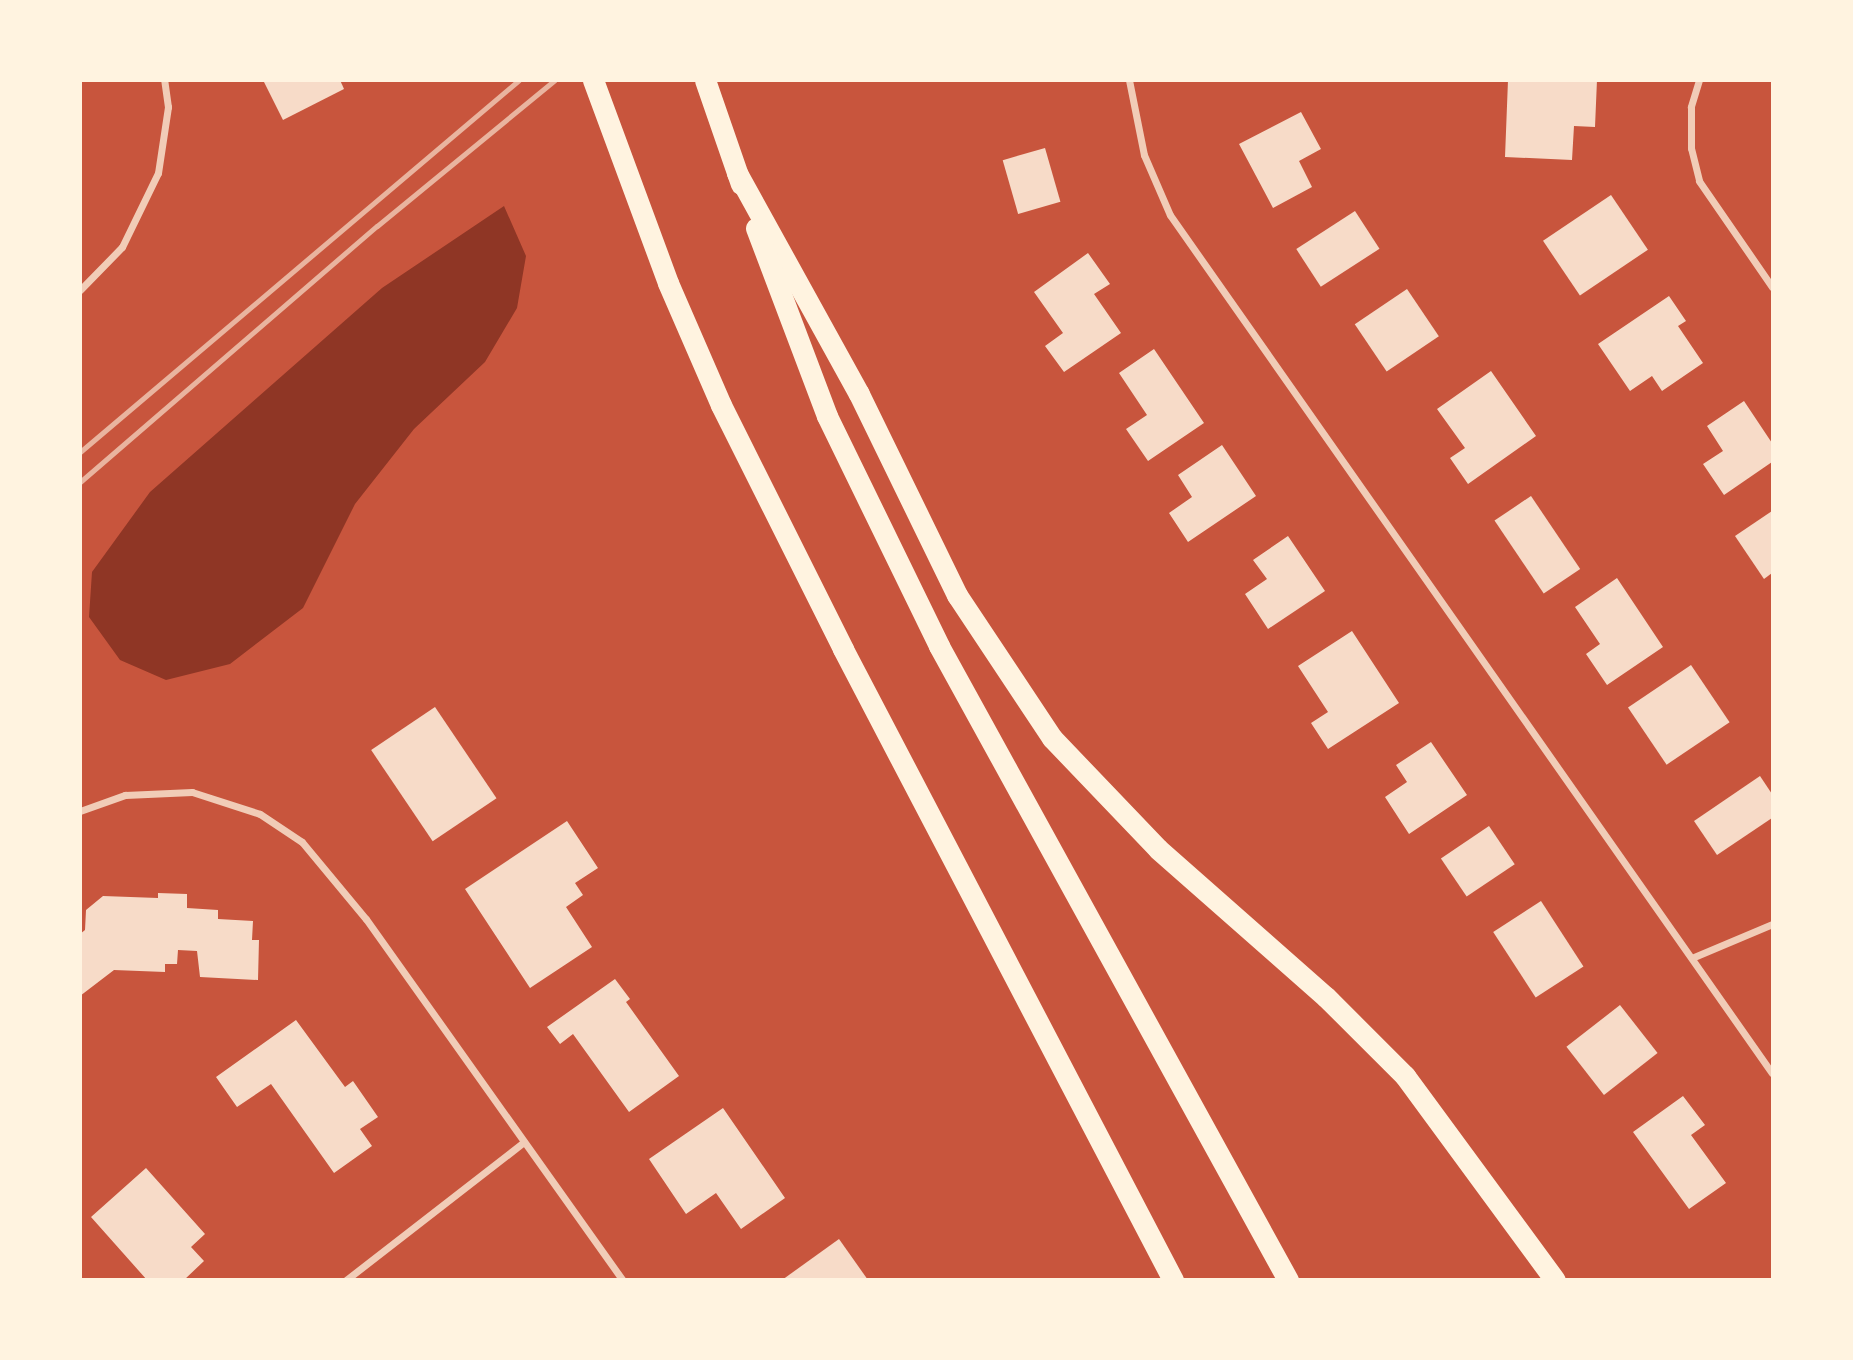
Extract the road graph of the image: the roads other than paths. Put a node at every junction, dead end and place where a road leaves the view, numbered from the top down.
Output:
1 (164, 80) edge
2 (593, 80) edge
3 (705, 80) edge
4 (1129, 80) edge
5 (1699, 80) edge
6 (737, 173) junction
7 (1773, 287) edge
8 (80, 290) edge
9 (80, 811) edge
10 (1773, 924) edge
11 (1694, 957) junction
12 (1773, 1073) edge
13 (524, 1142) junction
14 (346, 1279) edge
15 (623, 1279) edge
16 (1173, 1279) edge
17 (1287, 1279) edge
18 (1555, 1279) edge

1 - 8 street
2 - 16 highway
3 - 6 highway
4 - 11 street
5 - 7 street
6 - 17 highway
6 - 18 highway
9 - 13 street
10 - 11 street
11 - 12 street
13 - 14 street
13 - 15 street

